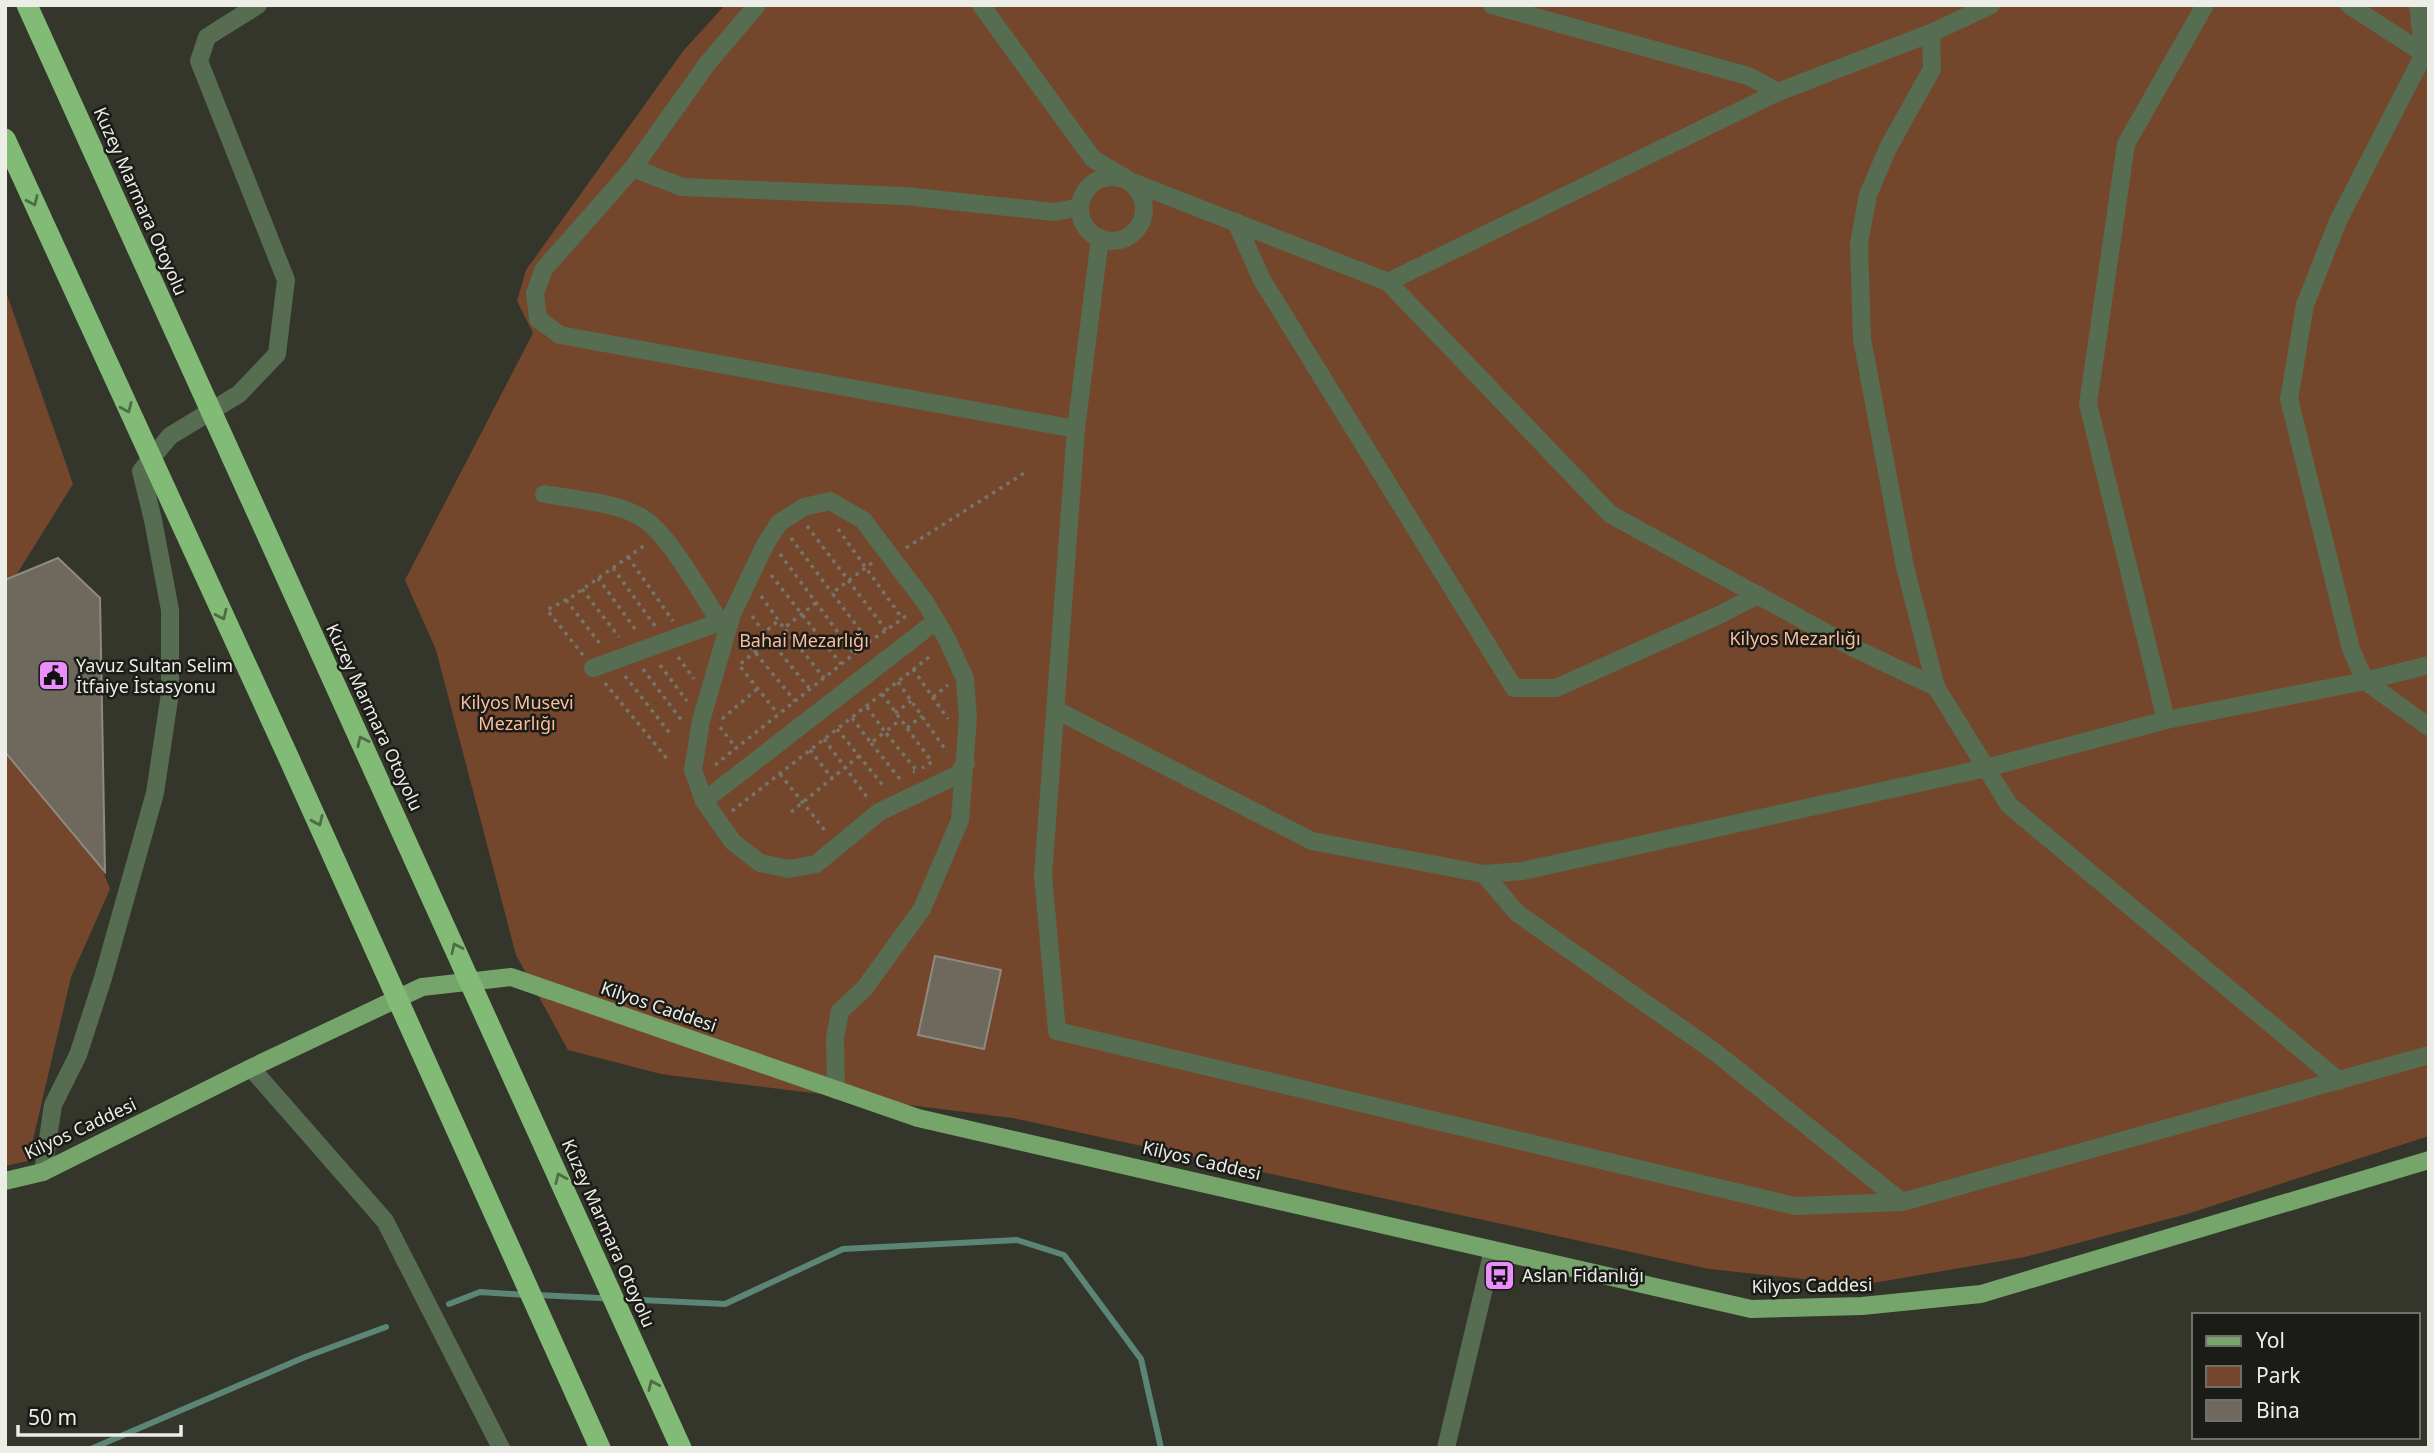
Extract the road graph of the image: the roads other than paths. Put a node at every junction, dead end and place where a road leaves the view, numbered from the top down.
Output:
1 (27, 5) edge
2 (258, 5) edge
3 (757, 5) edge
4 (981, 5) edge
5 (1492, 5) edge
6 (1991, 5) edge
7 (2206, 5) edge
8 (2348, 5) edge
9 (2418, 5) edge
10 (1931, 33) junction
11 (2426, 56) edge
12 (1778, 92) junction
13 (5, 139) edge
14 (633, 168) junction
15 (1132, 182) junction
16 (1080, 207) junction
17 (1236, 222) junction
18 (1100, 238) junction
19 (1388, 282) junction
20 (1076, 429) junction
21 (544, 494) dead end
22 (1758, 595) junction
23 (726, 621) junction
24 (936, 621) junction
25 (2429, 665) edge
26 (593, 668) road end
27 (2365, 681) junction
28 (1936, 687) junction
29 (1056, 710) junction
30 (2166, 720) junction
31 (2429, 727) edge
32 (963, 767) junction
33 (1986, 768) junction
34 (932, 788) junction
35 (704, 801) junction
36 (960, 820) junction
37 (1484, 874) junction
38 (2429, 1055) edge
39 (251, 1068) junction
40 (2339, 1081) junction
41 (836, 1090) junction
42 (2429, 1160) edge
43 (43, 1172) junction
44 (5, 1181) edge
45 (1902, 1202) junction
46 (1493, 1250) junction
47 (501, 1448) edge
48 (600, 1448) edge
49 (681, 1448) edge
50 (1446, 1448) edge

49 -> 1 highway, Kuzey Marmara Otoyolu, bridge
2 - 43 street
3 - 14 street
4 - 15 street
5 - 12 street
6 - 10 street
7 - 30 street
8 - 11 street
9 - 11 street
10 - 12 street
10 - 28 street
11 - 27 street
12 - 19 street
13 -> 48 highway, bridge
14 - 16 street
14 - 20 street
15 - 16 street
15 - 17 street
15 - 18 street
16 - 18 street
17 - 19 street
17 - 22 street
18 - 20 street
19 - 22 street
20 - 29 street
21 - 23 street
22 - 28 street
23 - 24 street
23 - 26 street
23 - 35 street
24 - 32 street
24 - 35 street
25 - 27 street
27 - 30 street
27 - 31 street
28 - 33 street
29 - 37 street
29 - 45 street
30 - 33 street
32 - 34 street
32 - 36 street
33 - 37 street
33 - 40 street
34 - 35 street
34 - 36 street
36 - 41 street
37 - 45 street
38 - 40 street
39 - 41 main road, Kilyos Caddesi
39 - 43 main road, Kilyos Caddesi
39 - 47 street
40 - 45 street
41 - 46 main road, Kilyos Caddesi
42 - 46 main road, Kilyos Caddesi
43 - 44 main road, Kilyos Caddesi
46 - 50 street

